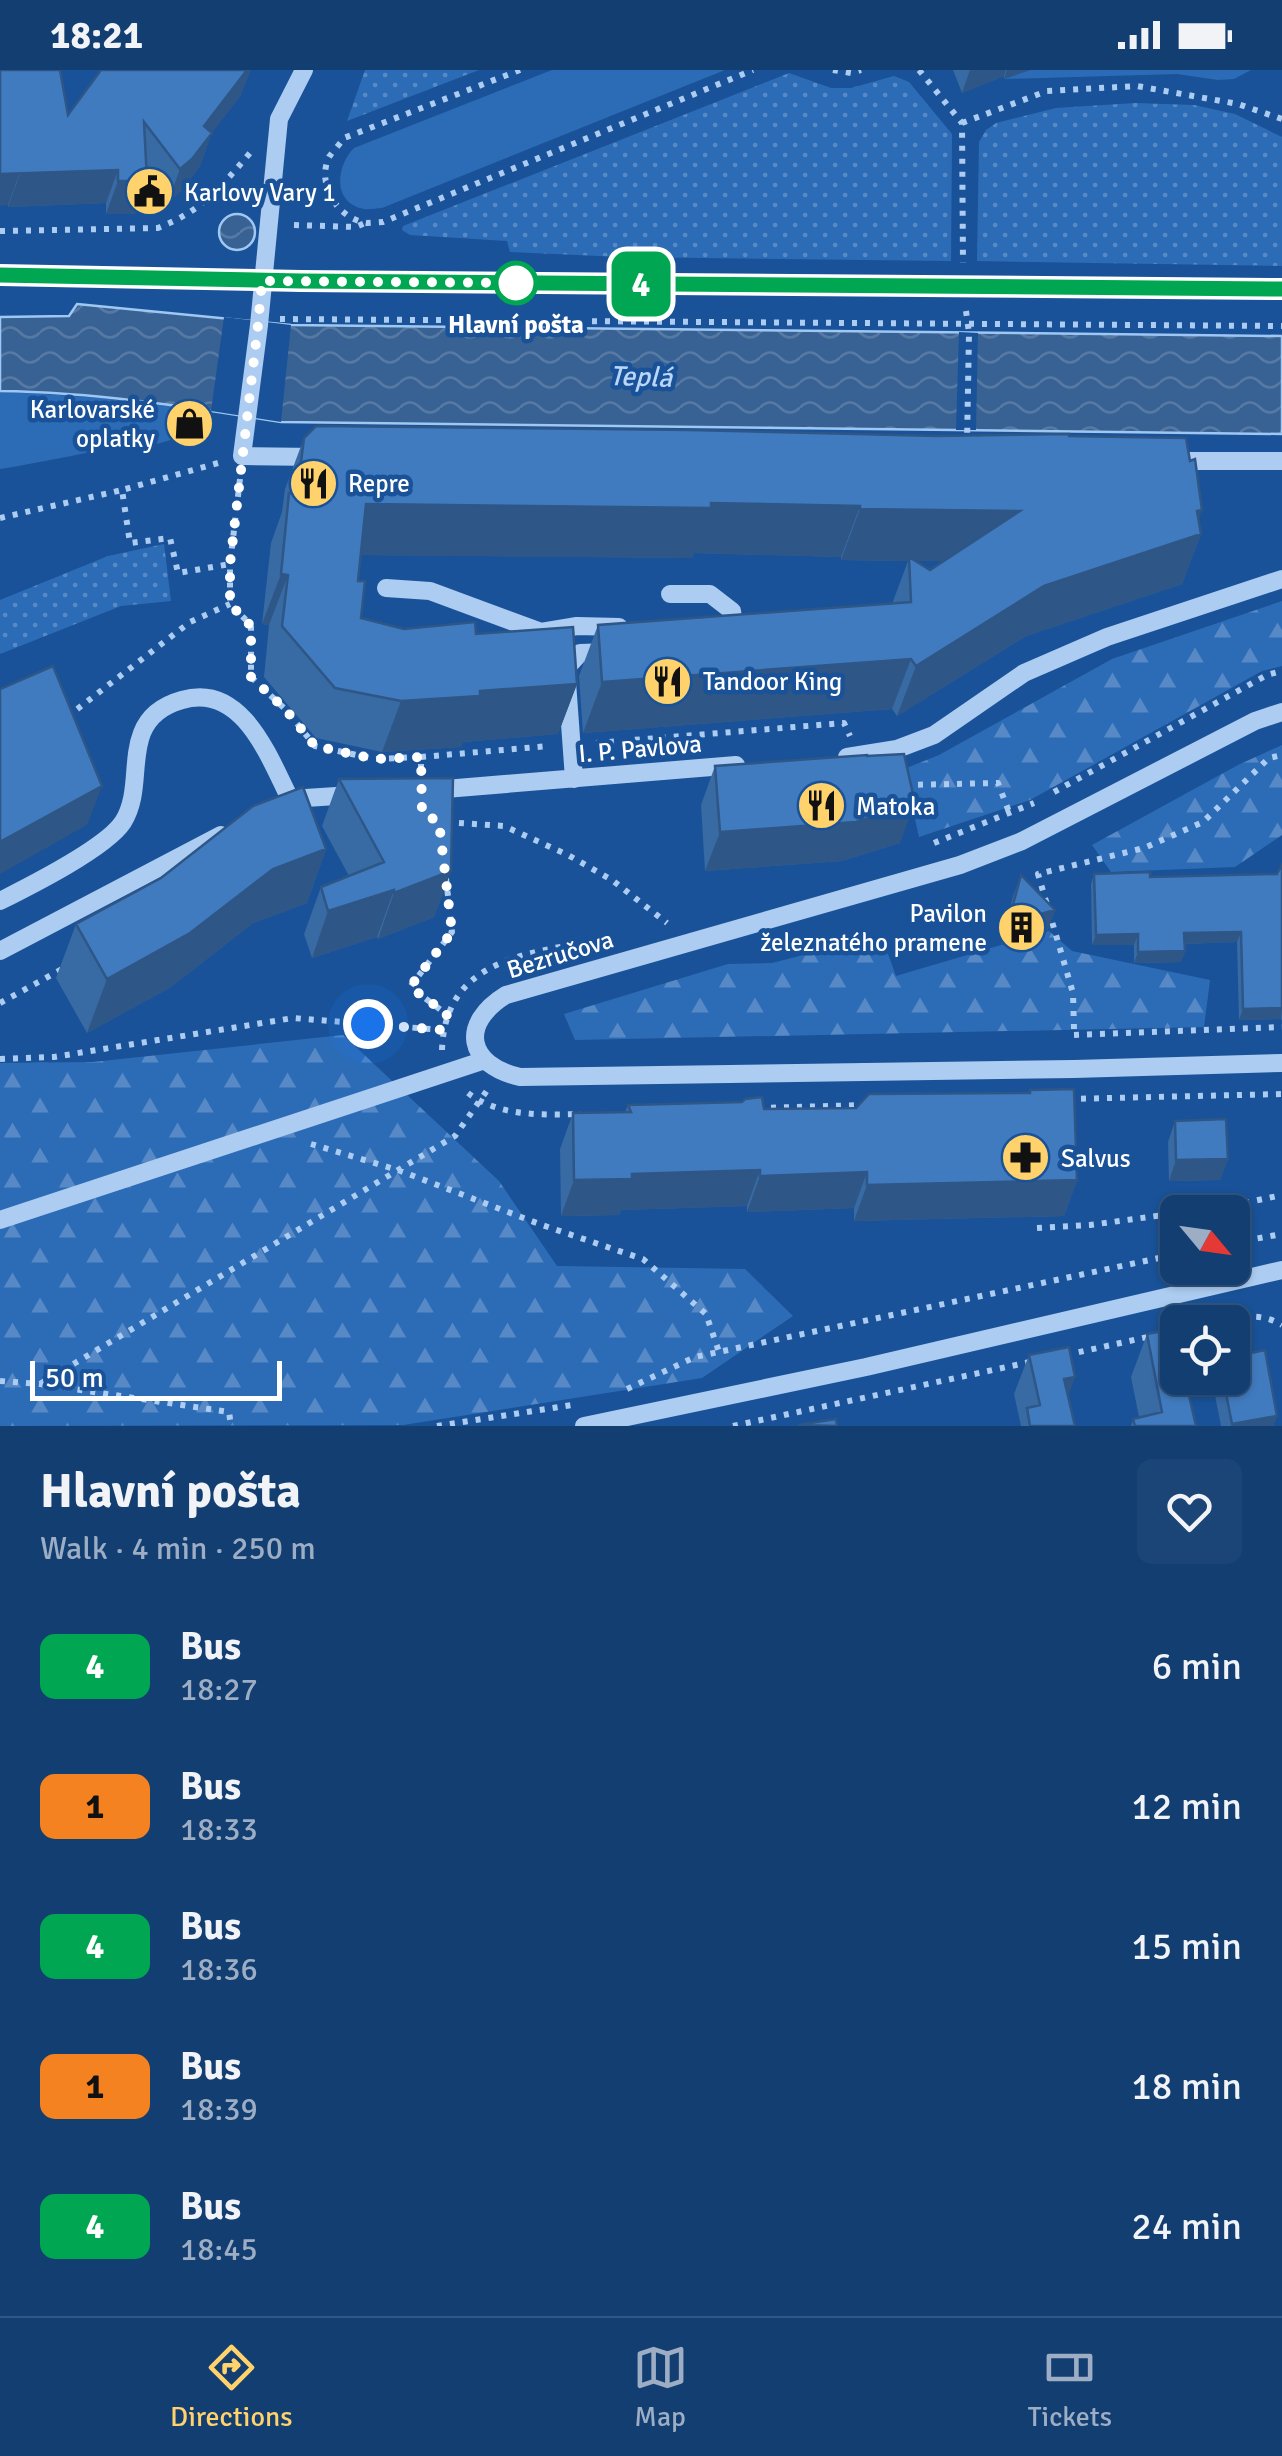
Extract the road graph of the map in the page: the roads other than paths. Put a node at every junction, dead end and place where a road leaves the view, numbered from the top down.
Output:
1 (304, 70) edge
2 (0, 275) edge
3 (262, 281) junction
4 (1282, 289) edge
5 (340, 457) edge
6 (1164, 460) edge
7 (1282, 461) edge
8 (1282, 579) edge
9 (386, 588) dead end
10 (670, 594) dead end
11 (636, 627) edge
12 (714, 627) edge
13 (542, 632) junction
14 (512, 645) edge
15 (622, 651) edge
16 (1282, 712) edge
17 (822, 759) edge
18 (748, 764) edge
19 (574, 778) junction
20 (422, 790) edge
21 (376, 794) edge
22 (239, 826) edge
23 (0, 901) edge
24 (0, 951) edge
25 (484, 1060) junction
26 (1282, 1063) edge
27 (0, 1220) edge
28 (1282, 1270) edge
29 (584, 1426) edge

1 - 3 street
2 - 3 street
3 - 4 street
3 - 5 street
6 - 7 street
8 - 17 street
9 - 13 street
10 - 12 street
11 - 13 street
13 - 14 street
15 - 19 street
16 - 25 street, Bezručova
18 - 19 street, I. P. Pavlova
19 - 20 street, I. P. Pavlova
21 - 23 street
22 - 24 street
25 - 26 street
25 - 27 street
28 - 29 street

